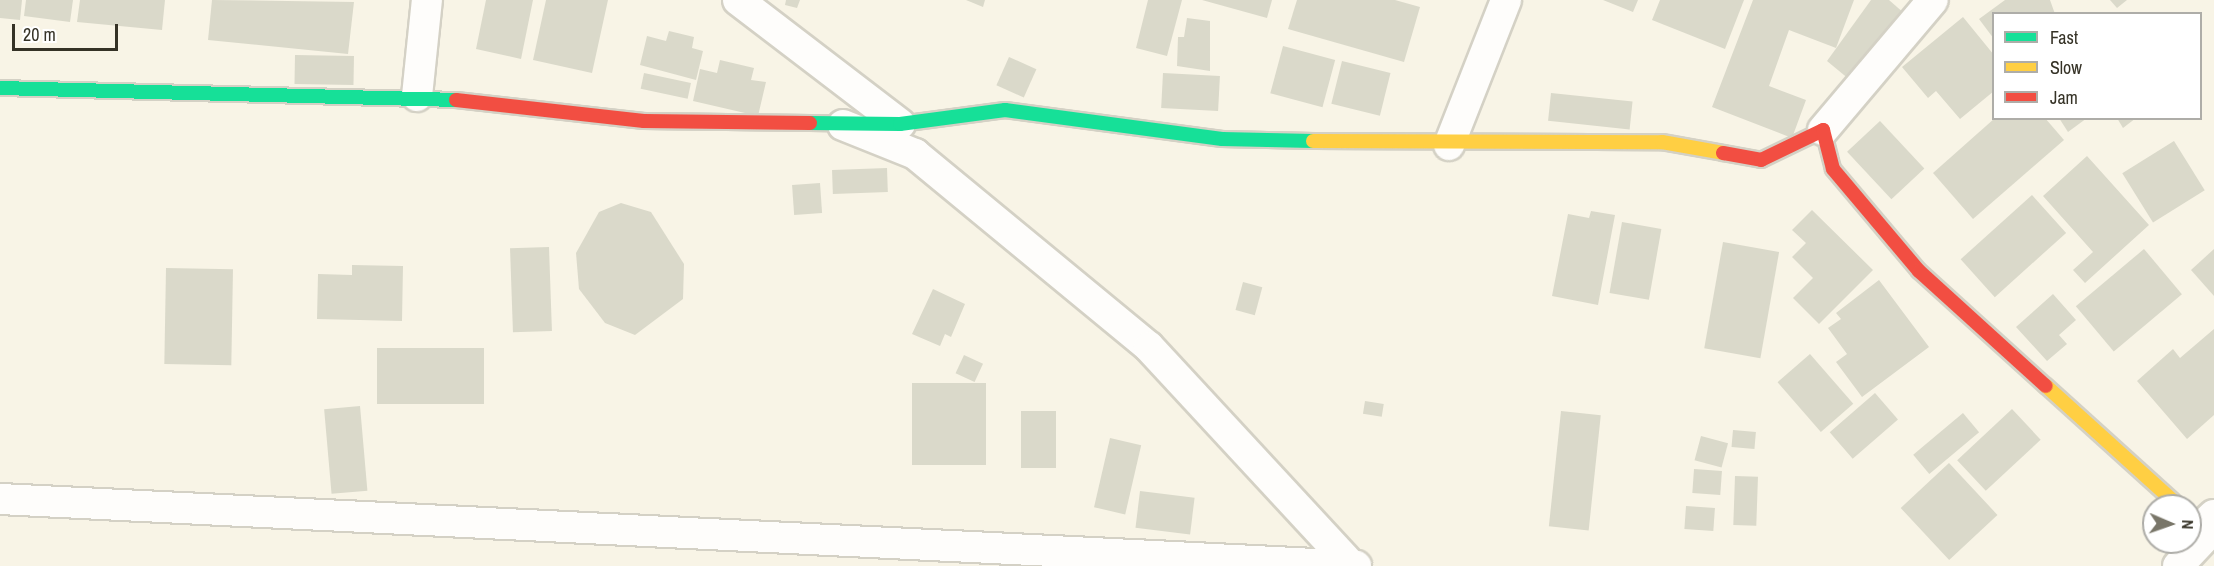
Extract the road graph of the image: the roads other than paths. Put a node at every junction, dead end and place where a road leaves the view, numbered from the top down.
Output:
1 (427, 0) edge
2 (738, 0) edge
3 (1506, 0) edge
4 (1933, 0) edge
5 (0, 87) edge
6 (417, 96) junction
7 (900, 124) junction
8 (843, 125) junction
9 (1822, 130) junction
10 (1449, 145) junction
11 (2166, 494) edge
12 (0, 499) edge
13 (2202, 519) edge
14 (2202, 540) edge
15 (2189, 554) edge
16 (1352, 564) edge
17 (2178, 566) edge

1 - 6 street
2 - 7 street
3 - 10 street
4 - 9 street
5 - 6 street
6 - 8 street
7 - 8 street
7 - 10 street
8 - 16 street
9 - 10 street
9 - 11 street
12 - 16 street
13 - 14 street
15 - 17 street

